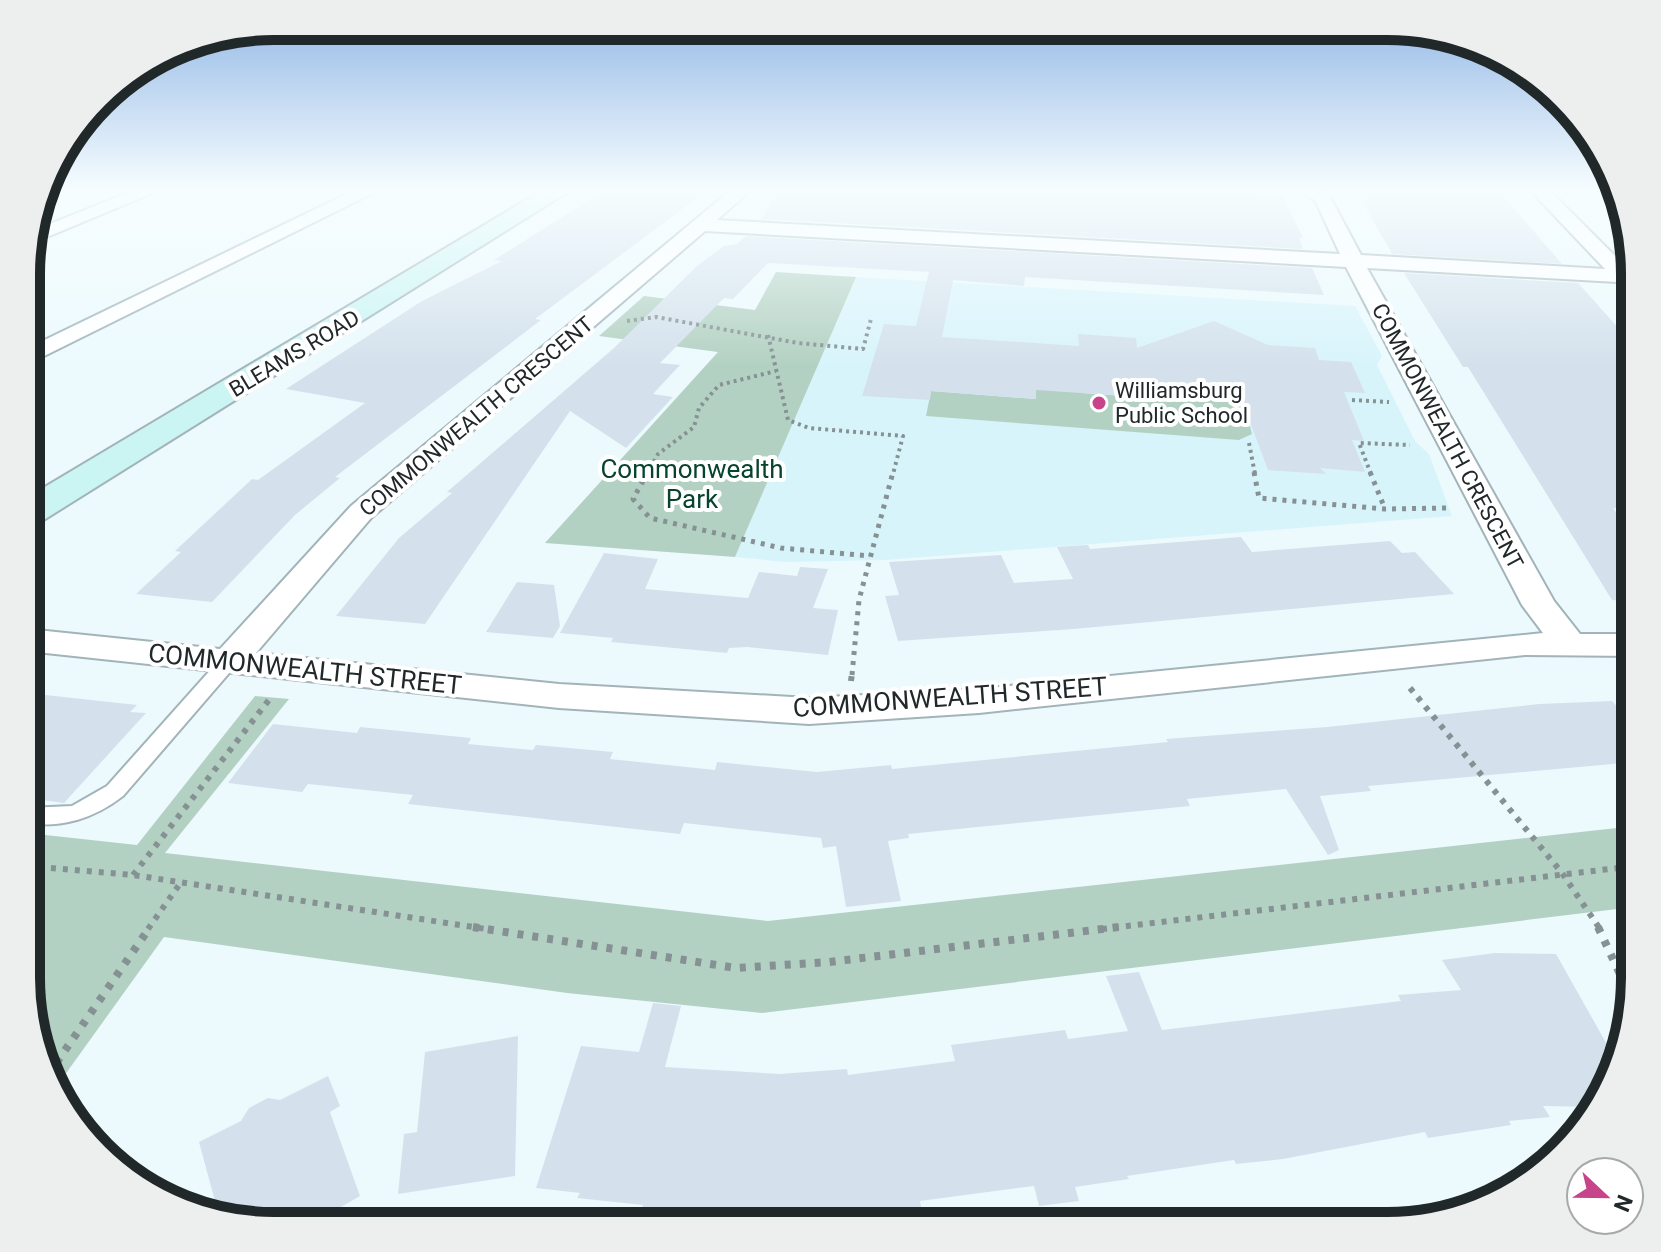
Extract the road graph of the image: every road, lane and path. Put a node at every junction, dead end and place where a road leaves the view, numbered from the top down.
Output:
1 (250, 248) edge
2 (437, 248) edge
3 (464, 248) edge
4 (673, 248) edge
5 (1127, 248) edge
6 (1349, 248) edge
7 (1596, 248) edge
8 (1355, 261) junction
9 (1621, 274) edge
10 (1621, 281) edge
11 (646, 310) dead end
12 (656, 317) junction
13 (871, 319) dead end
14 (614, 323) dead end
15 (768, 335) junction
16 (40, 351) edge
17 (776, 371) junction
18 (1352, 400) dead end
19 (1389, 402) dead end
20 (1249, 443) dead end
21 (1410, 445) dead end
22 (40, 476) edge
23 (40, 506) edge
24 (1450, 508) dead end
25 (1385, 509) junction
26 (870, 556) junction
27 (41, 641) edge
28 (1568, 642) junction
29 (1620, 644) edge
30 (229, 661) junction
31 (1410, 688) dead end
32 (272, 696) dead end
33 (849, 708) junction
34 (41, 816) edge
35 (41, 867) edge
36 (1620, 867) edge
37 (1562, 873) junction
38 (133, 875) junction
39 (179, 885) junction
40 (1620, 972) edge
41 (56, 1063) edge

1 - 16 street
2 - 22 main road, BLEAMS ROAD
3 - 23 main road, BLEAMS ROAD
4 - 30 street, COMMONWEALTH CRESCENT
5 - 8 street
6 - 8 street, COMMONWEALTH CRESCENT
7 - 9 street
8 - 10 street
8 - 28 street, COMMONWEALTH CRESCENT
11 - 12 path
12 - 14 path
12 - 15 path
13 - 15 path
15 - 17 path
17 - 26 path
17 - 26 path
18 - 19 path
20 - 25 path
21 - 25 path
24 - 25 path
26 - 33 path
27 - 30 street, COMMONWEALTH STREET
28 - 29 street, COMMONWEALTH STREET
28 - 33 street, COMMONWEALTH STREET
30 - 33 street, COMMONWEALTH STREET
30 - 34 lane
31 - 37 path
32 - 38 path
35 - 38 path
36 - 37 path
37 - 39 path
37 - 40 path
38 - 39 path
39 - 41 path

